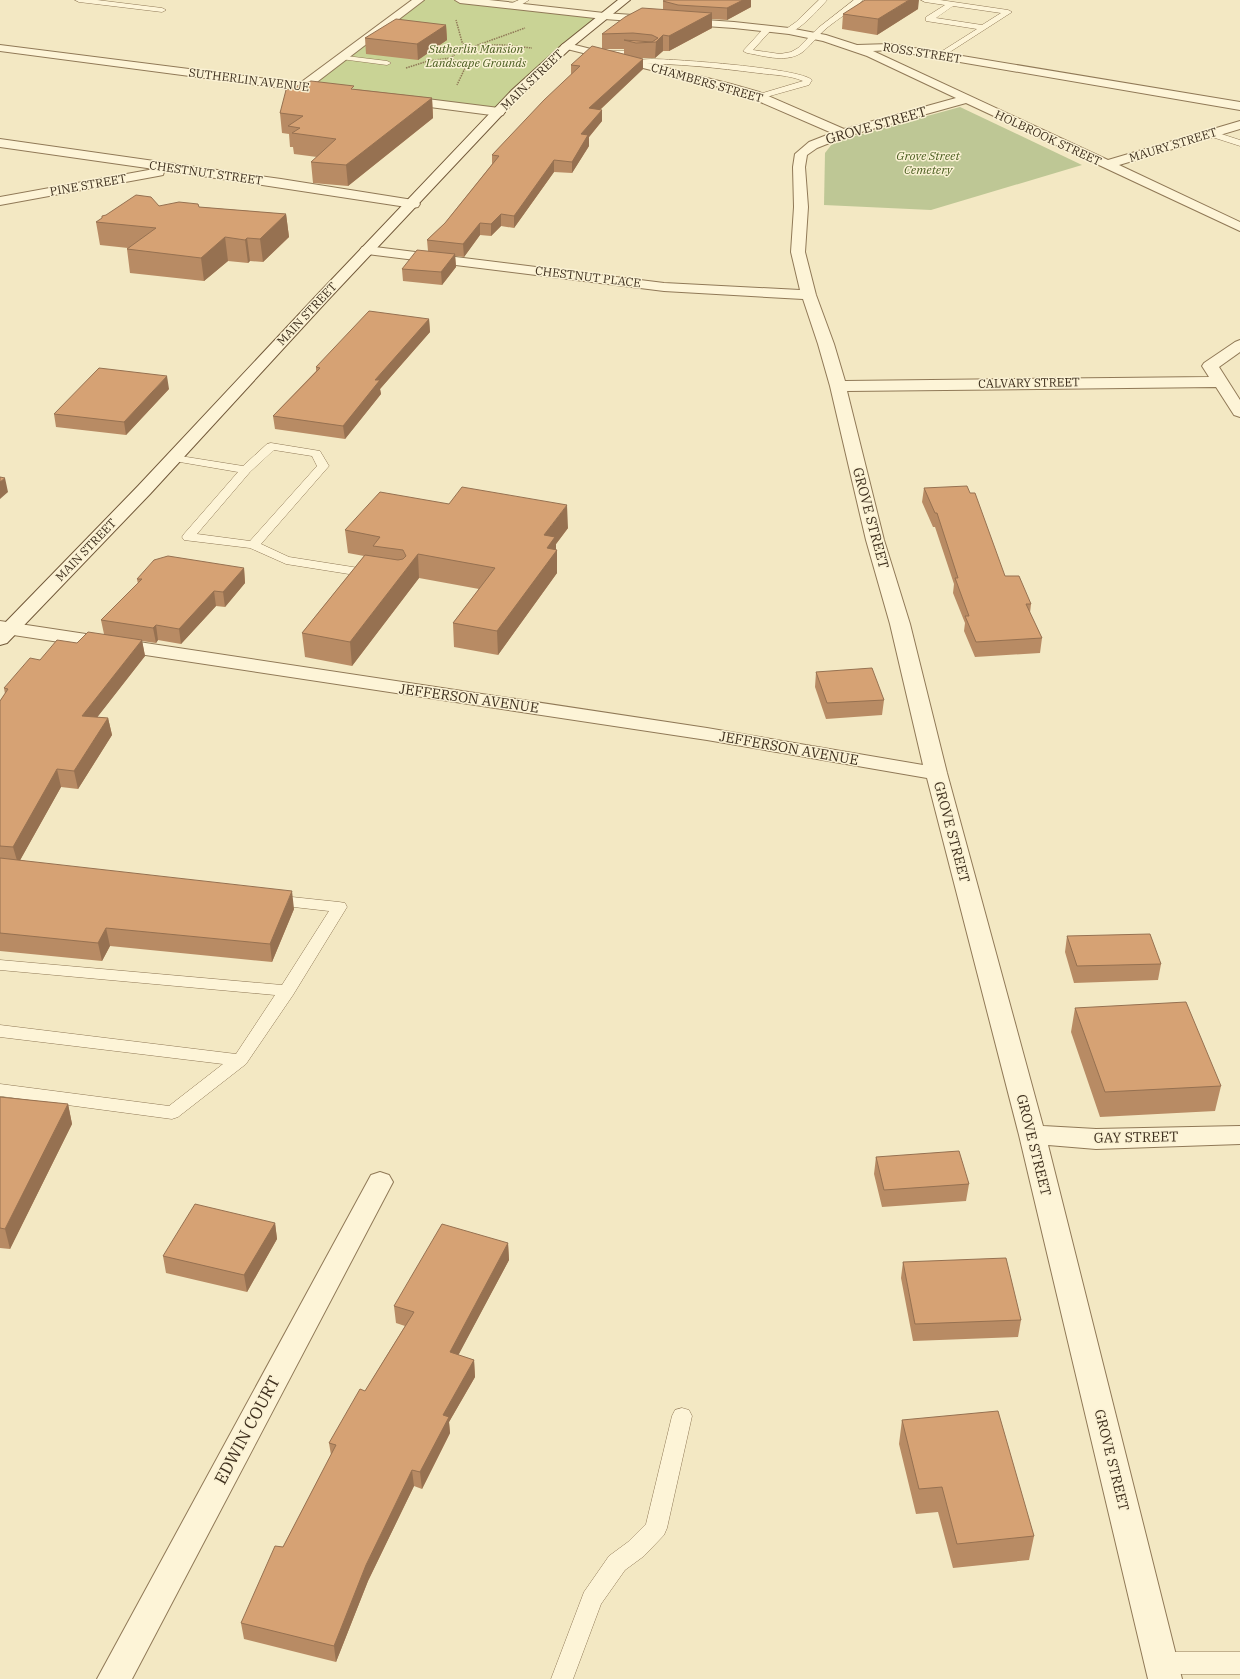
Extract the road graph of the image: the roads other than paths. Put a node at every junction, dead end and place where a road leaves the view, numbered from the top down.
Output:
1 (79, 0) edge
2 (460, 0) edge
3 (525, 0) edge
4 (823, 0) edge
5 (859, 0) edge
6 (925, 0) edge
7 (416, 2) edge
8 (631, 3) edge
9 (952, 4) junction
10 (513, 6) junction
11 (862, 8) edge
12 (162, 10) dead end
13 (841, 12) junction
14 (604, 16) junction
15 (680, 22) junction
16 (984, 28) junction
17 (768, 29) junction
18 (789, 31) junction
19 (814, 35) junction
20 (567, 46) junction
21 (0, 48) edge
22 (856, 48) junction
23 (598, 53) junction
24 (742, 55) junction
25 (942, 55) junction
26 (341, 57) junction
27 (636, 62) junction
28 (672, 62) junction
29 (387, 63) edge
30 (727, 67) junction
31 (302, 87) junction
32 (341, 92) edge
33 (759, 97) junction
34 (395, 99) edge
35 (966, 100) junction
36 (1240, 106) edge
37 (499, 112) junction
38 (1240, 125) edge
39 (843, 133) junction
40 (1212, 134) junction
41 (0, 143) edge
42 (1240, 143) edge
43 (1107, 165) junction
44 (176, 169) junction
45 (0, 201) edge
46 (413, 204) junction
47 (1240, 227) edge
48 (367, 250) junction
49 (809, 295) junction
50 (1240, 345) edge
51 (1220, 382) junction
52 (838, 386) junction
53 (1240, 412) edge
54 (174, 458) junction
55 (246, 470) junction
56 (253, 545) junction
57 (385, 576) edge
58 (3, 632) edge
59 (936, 773) junction
60 (260, 898) edge
61 (0, 965) edge
62 (287, 991) junction
63 (0, 1031) edge
64 (240, 1060) junction
65 (0, 1090) edge
66 (1032, 1134) junction
67 (1240, 1135) edge
68 (380, 1182) dead end
69 (682, 1416) dead end
70 (1240, 1663) edge
71 (1163, 1671) edge
72 (114, 1679) edge
73 (562, 1679) edge

1 - 12 lane
2 - 10 street, ROSS STREET
3 - 10 lane
4 - 18 lane
5 - 13 lane
6 - 9 lane
7 - 26 street
8 - 14 street, MAIN STREET
8 - 15 street
9 - 16 lane
9 - 16 lane
10 - 14 street, ROSS STREET
11 - 13 lane
13 - 19 lane
14 - 15 street, ROSS STREET
14 - 20 street, MAIN STREET
15 - 17 street, ROSS STREET
16 - 25 lane
17 - 18 street, ROSS STREET
17 - 24 lane
18 - 19 street, ROSS STREET
19 - 22 street, ROSS STREET
19 - 24 lane
20 - 23 street, CHAMBERS STREET
20 - 37 street, MAIN STREET
21 - 31 street, SUTHERLIN AVENUE
22 - 25 street, ROSS STREET
22 - 35 street, HOLBROOK STREET
23 - 27 street, CHAMBERS STREET
23 - 28 lane
24 - 30 lane
25 - 36 street, ROSS STREET
26 - 29 lane
26 - 31 street
27 - 28 lane
27 - 33 street, CHAMBERS STREET
28 - 30 lane
30 - 33 lane
31 - 32 street, SUTHERLIN AVENUE
33 - 39 street, CHAMBERS STREET
34 - 37 street
35 - 39 street, GROVE STREET
35 - 43 street, HOLBROOK STREET
37 - 46 street, MAIN STREET
38 - 40 street, MAURY STREET
39 - 49 street, GROVE STREET
40 - 42 lane
40 - 43 street, MAURY STREET
41 - 44 street, CHESTNUT STREET
43 - 47 street, HOLBROOK STREET
44 - 45 street, PINE STREET
44 - 46 street, CHESTNUT STREET
46 - 48 street, MAIN STREET
48 - 49 street, CHESTNUT PLACE
48 - 54 street, MAIN STREET
49 - 52 street, GROVE STREET
50 - 51 street
51 - 52 street, CALVARY STREET
51 - 53 street
52 - 59 street, GROVE STREET
54 - 55 lane
54 - 58 street, MAIN STREET
55 - 56 lane
55 - 56 lane
56 - 57 lane
58 - 59 street, JEFFERSON AVENUE
59 - 66 street, GROVE STREET
60 - 62 lane
61 - 62 lane
62 - 64 lane
63 - 64 lane
64 - 65 lane
66 - 67 street, GAY STREET
66 - 71 street, GROVE STREET
68 - 72 street, EDWIN COURT
69 - 73 lane
70 - 71 lane

